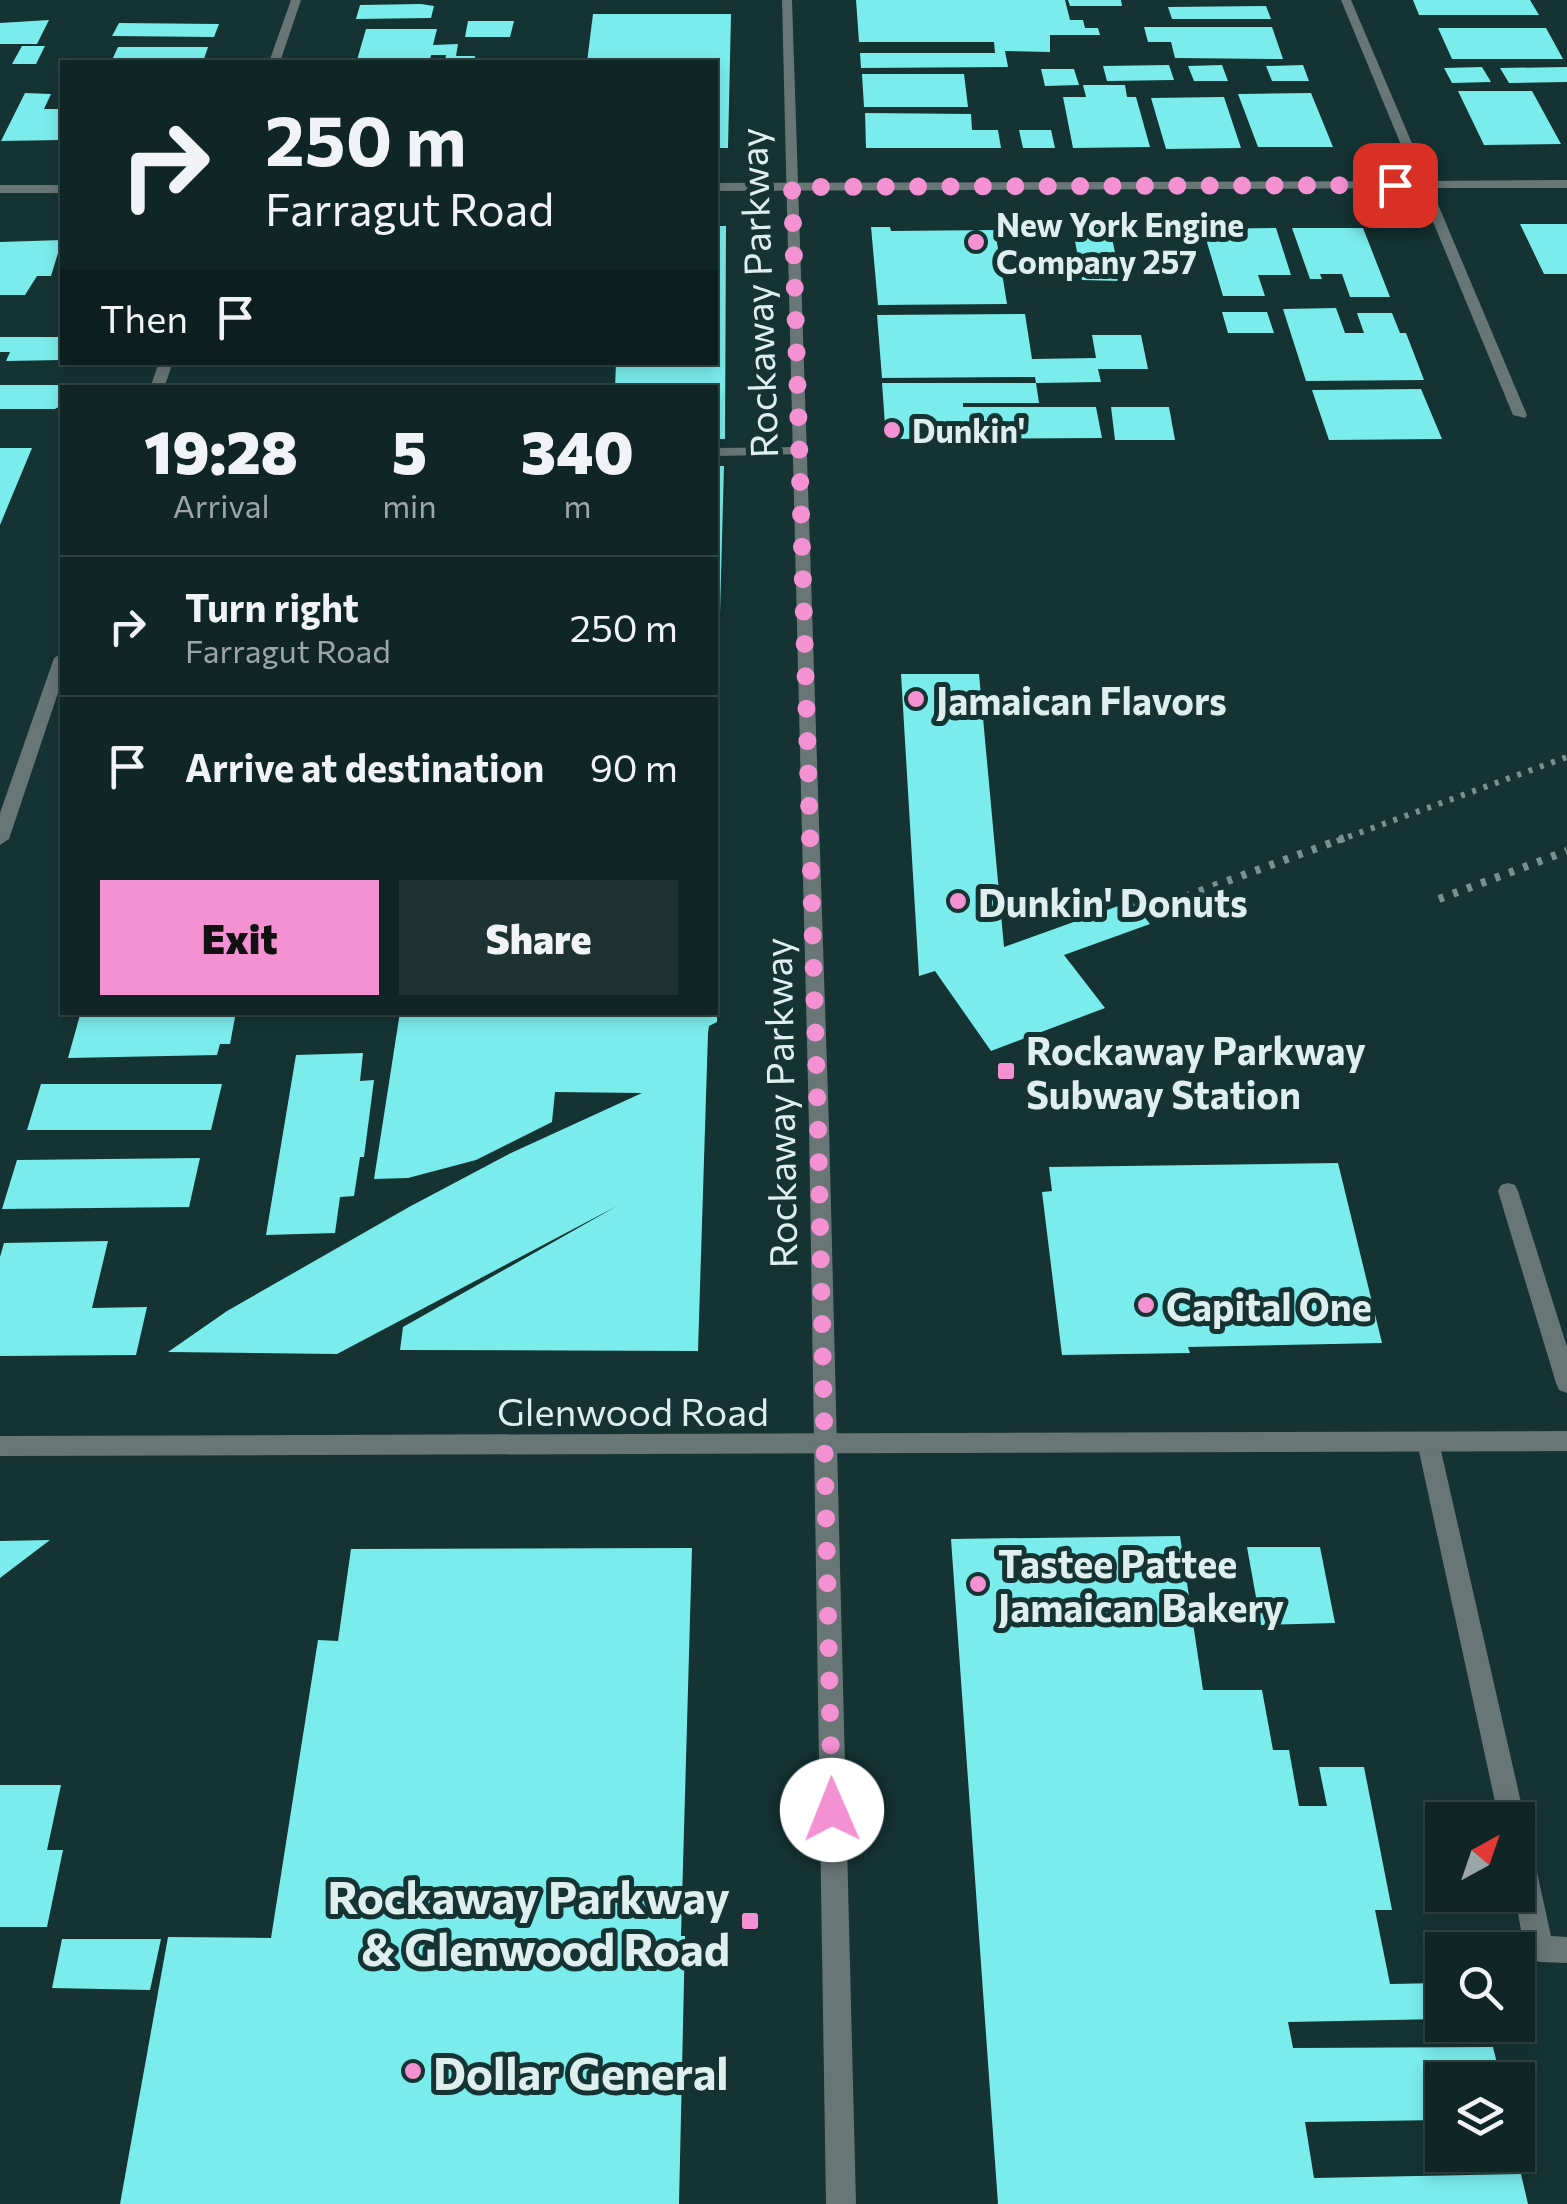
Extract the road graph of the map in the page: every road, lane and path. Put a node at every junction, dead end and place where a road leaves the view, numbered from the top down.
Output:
1 (296, 0) edge
2 (787, 0) edge
3 (1346, 0) edge
4 (275, 60) edge
5 (1567, 184) edge
6 (1425, 185) junction
7 (718, 187) edge
8 (792, 187) junction
9 (0, 189) edge
10 (60, 189) edge
11 (1520, 415) dead end
12 (799, 450) junction
13 (718, 452) edge
14 (60, 668) edge
15 (0, 839) edge
16 (1508, 1191) dead end
17 (1567, 1383) edge
18 (1567, 1441) edge
19 (1428, 1442) junction
20 (825, 1445) junction
21 (0, 1446) edge
22 (1508, 1802) edge
23 (1532, 1912) edge
24 (1567, 1950) edge
25 (841, 2204) edge

1 - 4 street
2 - 8 street, Rockaway Parkway
3 - 6 street
5 - 6 street
6 - 8 street
6 - 11 street
7 - 8 street
8 - 12 street, Rockaway Parkway
9 - 10 street
12 - 13 street
12 - 20 street, Rockaway Parkway
14 - 15 street
16 - 17 street
18 - 19 street, Glenwood Road
19 - 20 street, Glenwood Road
19 - 22 street
20 - 21 street, Glenwood Road
20 - 25 street, Rockaway Parkway
23 - 24 street

